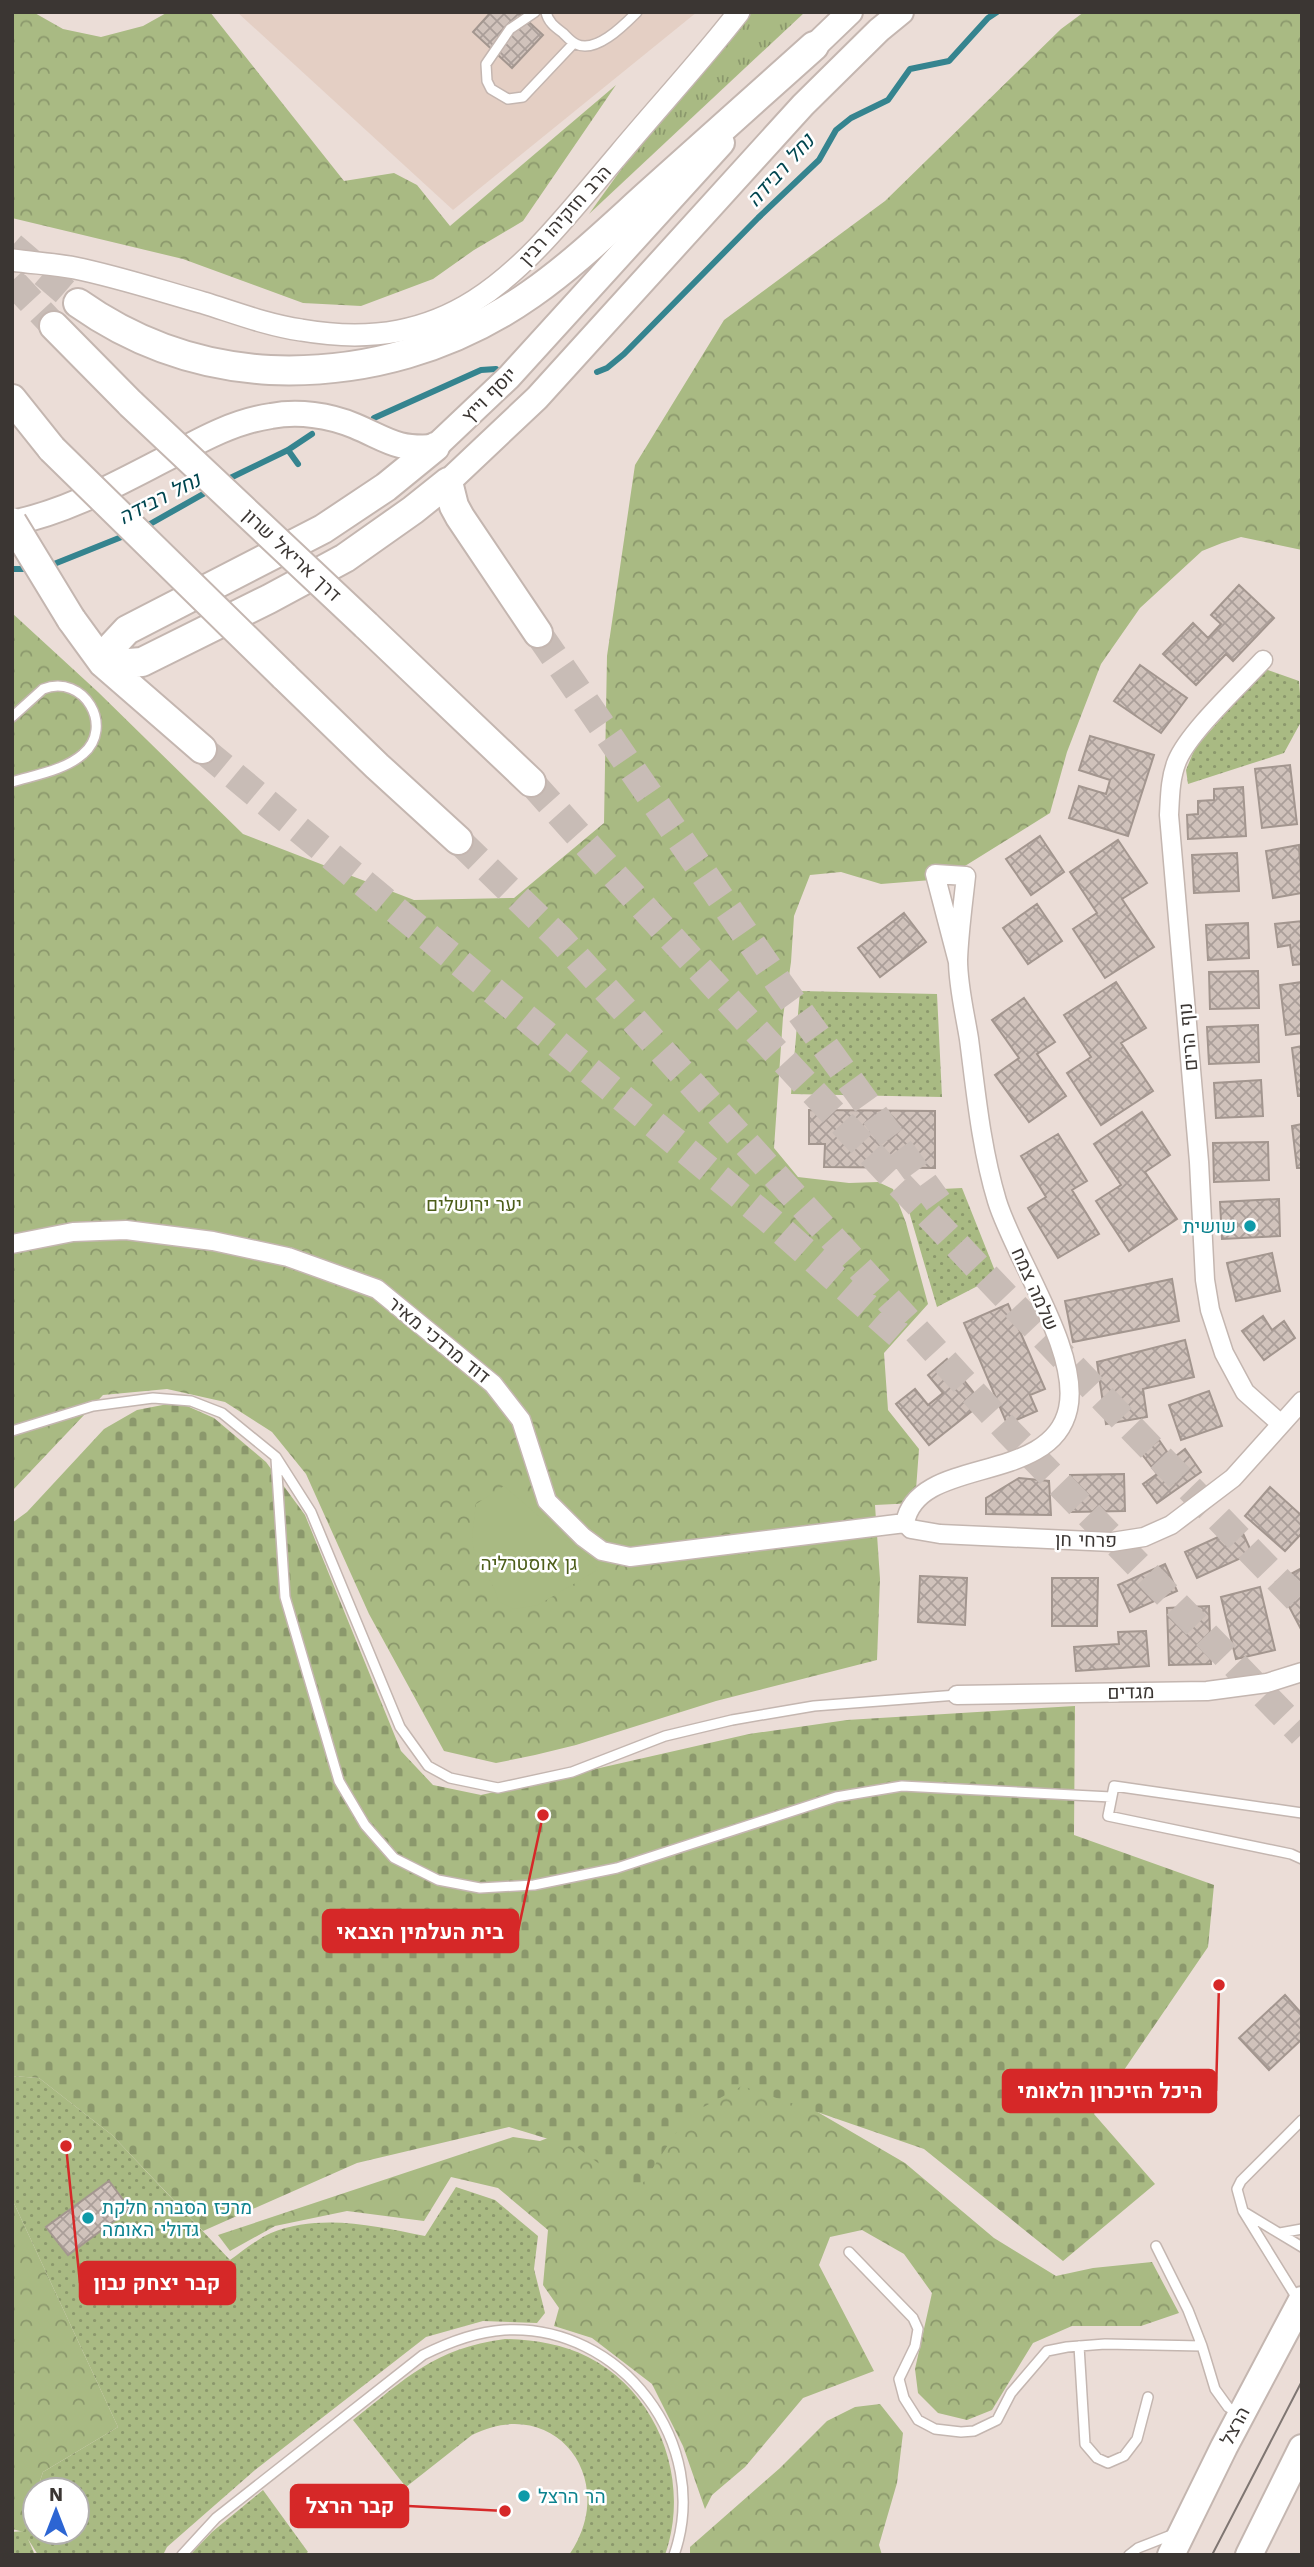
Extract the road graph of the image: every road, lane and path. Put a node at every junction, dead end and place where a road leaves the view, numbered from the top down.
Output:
1 (536, 12) edge
2 (546, 12) edge
3 (637, 12) edge
4 (739, 12) edge
5 (850, 12) edge
6 (901, 12) edge
7 (574, 43) junction
8 (814, 46) junction
9 (12, 260) edge
10 (78, 303) tunnel mouth
11 (54, 326) tunnel mouth
12 (12, 399) edge
13 (435, 447) junction
14 (448, 482) junction
15 (12, 523) edge
16 (538, 633) tunnel mouth
17 (1263, 660) dead end
18 (103, 663) junction
19 (12, 717) edge
20 (202, 750) tunnel mouth
21 (12, 782) edge
22 (531, 782) tunnel mouth
23 (457, 840) tunnel mouth
24 (958, 962) dead end
25 (12, 1244) edge
26 (1302, 1401) edge
27 (1281, 1424) junction
28 (12, 1432) edge
29 (276, 1457) junction
30 (905, 1523) junction
31 (1302, 1672) edge
32 (957, 1695) joint
33 (1111, 1797) junction
34 (1302, 1813) edge
35 (1302, 1860) edge
36 (1302, 2120) edge
37 (1243, 2211) junction
38 (1302, 2229) edge
39 (1278, 2234) junction
40 (1156, 2246) dead end
41 (1302, 2247) edge
42 (849, 2252) dead end
43 (1301, 2301) edge
44 (1079, 2346) junction
45 (1202, 2346) junction
46 (1148, 2397) dead end
47 (1240, 2416) junction
48 (1302, 2448) edge
49 (1177, 2543) edge
50 (182, 2555) edge
51 (674, 2555) edge
52 (1129, 2555) edge
53 (1249, 2555) edge

1 - 7 lane
2 - 7 lane
3 - 7 lane
4 - 9 street, הרב חזקיהו רבין
5 - 8 main road, יוסף וייץ
6 - 14 main road, יוסף וייץ
8 - 10 highway
8 - 13 main road, יוסף וייץ
11 - 22 highway, דרך אריאל שרון, bridge
12 - 23 highway, bridge
13 - 15 main road
13 - 18 highway
14 - 16 highway
14 - 18 highway
15 - 18 highway, bridge
17 - 27 street, נוף הרים
18 - 20 highway
19 - 21 lane
24 - 30 street, שלמה צמח
25 - 30 street, דוד מרדכי מאיר
26 - 27 street, פרחי חן
27 - 30 street, פרחי חן
28 - 29 lane
29 - 32 lane
29 - 33 lane
31 - 32 street, מגדים
33 - 34 lane
33 - 35 lane
36 - 37 lane
37 - 39 lane
37 - 43 lane
38 - 39 lane
39 - 41 lane
40 - 45 lane
42 - 44 lane
43 - 47 main road, הרצל
44 - 45 lane
44 - 46 lane
45 - 47 lane
47 - 49 main road, הרצל
48 - 53 main road
49 - 52 lane
50 - 51 lane

